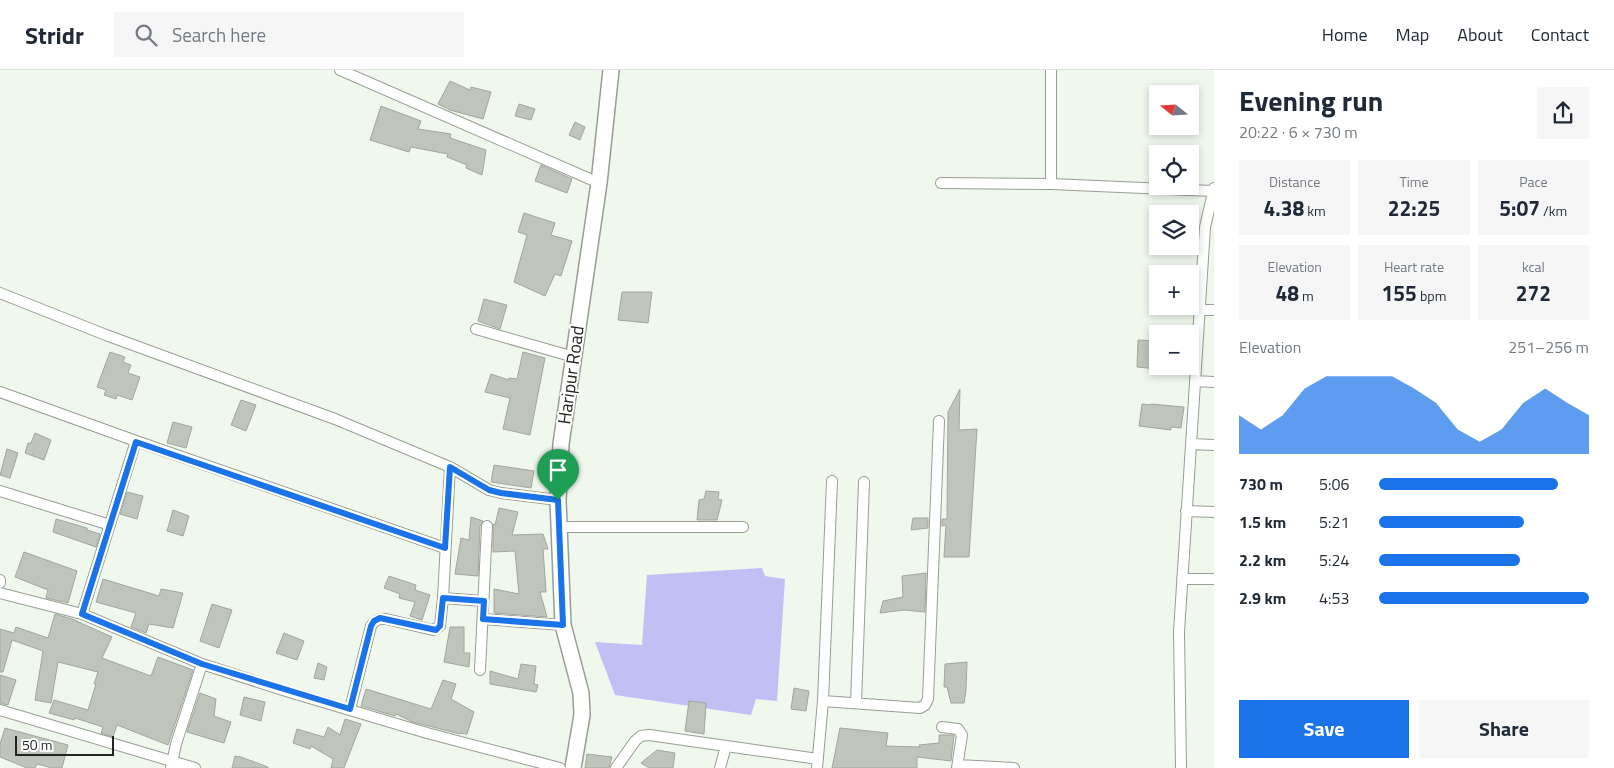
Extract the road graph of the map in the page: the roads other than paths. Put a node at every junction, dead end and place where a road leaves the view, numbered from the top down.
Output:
1 (340, 70) edge
2 (1052, 70) edge
3 (608, 71) edge
4 (599, 183) junction
5 (941, 183) dead end
6 (1051, 184) junction
7 (1213, 189) edge
8 (1209, 227) edge
9 (0, 293) edge
10 (1200, 310) junction
11 (1214, 310) edge
12 (476, 330) dead end
13 (574, 357) junction
14 (1195, 381) junction
15 (1214, 382) edge
16 (0, 392) edge
17 (939, 421) dead end
18 (136, 442) junction
19 (1191, 444) junction
20 (1214, 445) edge
21 (450, 467) junction
22 (832, 481) dead end
23 (864, 482) dead end
24 (0, 491) edge
25 (558, 500) junction
26 (1186, 511) junction
27 (1214, 512) edge
28 (110, 525) junction
29 (486, 526) dead end
30 (559, 527) junction
31 (743, 527) dead end
32 (445, 548) junction
33 (1182, 579) junction
34 (1214, 579) edge
35 (0, 593) edge
36 (443, 598) junction
37 (484, 601) junction
38 (82, 614) junction
39 (483, 619) junction
40 (563, 625) junction
41 (202, 664) junction
42 (480, 670) dead end
43 (823, 701) junction
44 (856, 703) junction
45 (350, 709) junction
46 (0, 710) edge
47 (942, 727) dead end
48 (726, 746) junction
49 (172, 764) edge
50 (817, 764) edge
51 (958, 766) edge
52 (195, 768) edge
53 (560, 768) edge
54 (573, 768) edge
55 (616, 768) edge
56 (720, 768) edge
57 (1014, 768) edge
58 (1181, 768) edge

1 - 4 street
2 - 6 street
3 - 4 street, Haripur Road
4 - 13 street, Haripur Road
5 - 6 street
6 - 7 street
7 - 8 street
8 - 10 street
9 - 21 street
10 - 11 street
10 - 14 street
12 - 13 street
13 - 25 street, Haripur Road
14 - 15 street
14 - 19 street
16 - 18 street
17 - 44 street
18 - 28 street
18 - 32 street
19 - 20 street
19 - 26 street
21 - 25 street
21 - 32 street
22 - 43 street
23 - 44 street
24 - 28 street
25 - 30 street, Haripur Road
26 - 27 street
26 - 33 street
28 - 38 street
29 - 37 street
30 - 31 street
30 - 40 street, Haripur Road
32 - 36 street
33 - 34 street
33 - 58 street
35 - 38 street
36 - 37 street
36 - 45 street
37 - 39 street
38 - 41 street
39 - 40 street
39 - 42 street
40 - 54 street, Haripur Road
41 - 45 street
41 - 49 street
43 - 44 street
43 - 50 street
45 - 53 street
46 - 49 street
47 - 51 street
48 - 50 street
48 - 55 street
48 - 56 street
49 - 52 street
51 - 57 street

